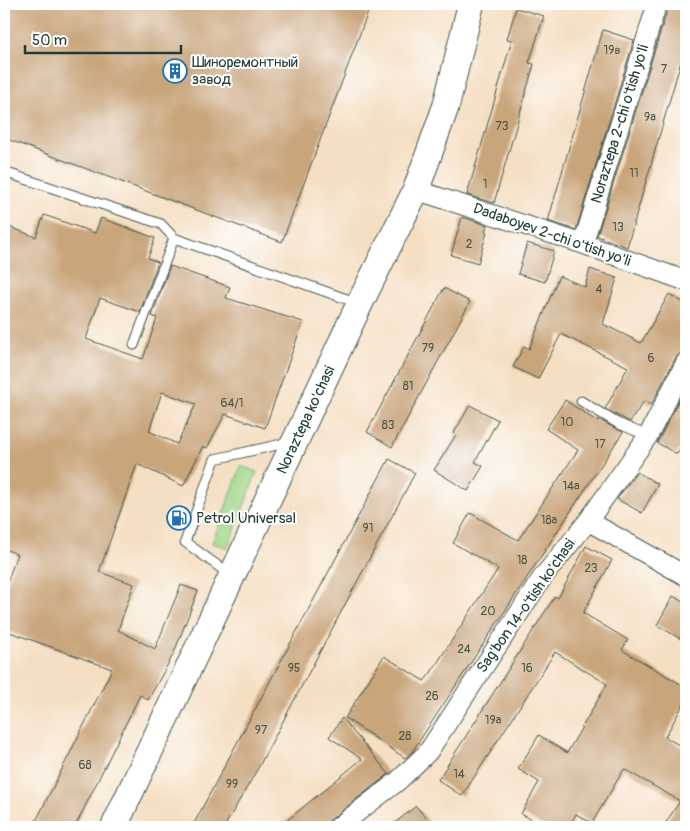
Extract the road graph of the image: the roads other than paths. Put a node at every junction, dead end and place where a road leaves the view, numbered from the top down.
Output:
1 (471, 4) edge
2 (657, 4) edge
3 (4, 172) edge
4 (416, 190) junction
5 (174, 238) junction
6 (583, 244) junction
7 (686, 282) edge
8 (360, 303) junction
9 (134, 345) dead end
10 (686, 362) edge
11 (580, 401) dead end
12 (648, 436) junction
13 (297, 440) junction
14 (588, 521) junction
15 (686, 576) edge
16 (233, 577) junction
17 (114, 827) edge
18 (338, 827) edge

1 - 4 main road, Noraztepa ko'chasi
2 - 6 street, Noraztepa 2-chi o'tish yo'li
3 - 5 lane
4 - 6 street, Dadaboyev 2-chi o'tish yo'li
4 - 8 main road, Noraztepa ko'chasi
5 - 8 lane
5 - 9 lane
6 - 7 street, Dadaboyev 2-chi o'tish yo'li
8 - 13 main road, Noraztepa ko'chasi
10 - 12 street, Sag'bon 14-o'tish ko'chasi
11 - 12 lane
12 - 14 street, Sag'bon 14-o'tish ko'chasi
13 - 16 main road, Noraztepa ko'chasi
13 - 16 lane
14 - 15 street
14 - 18 street, Sag'bon 14-o'tish ko'chasi
16 - 17 main road, Noraztepa ko'chasi

